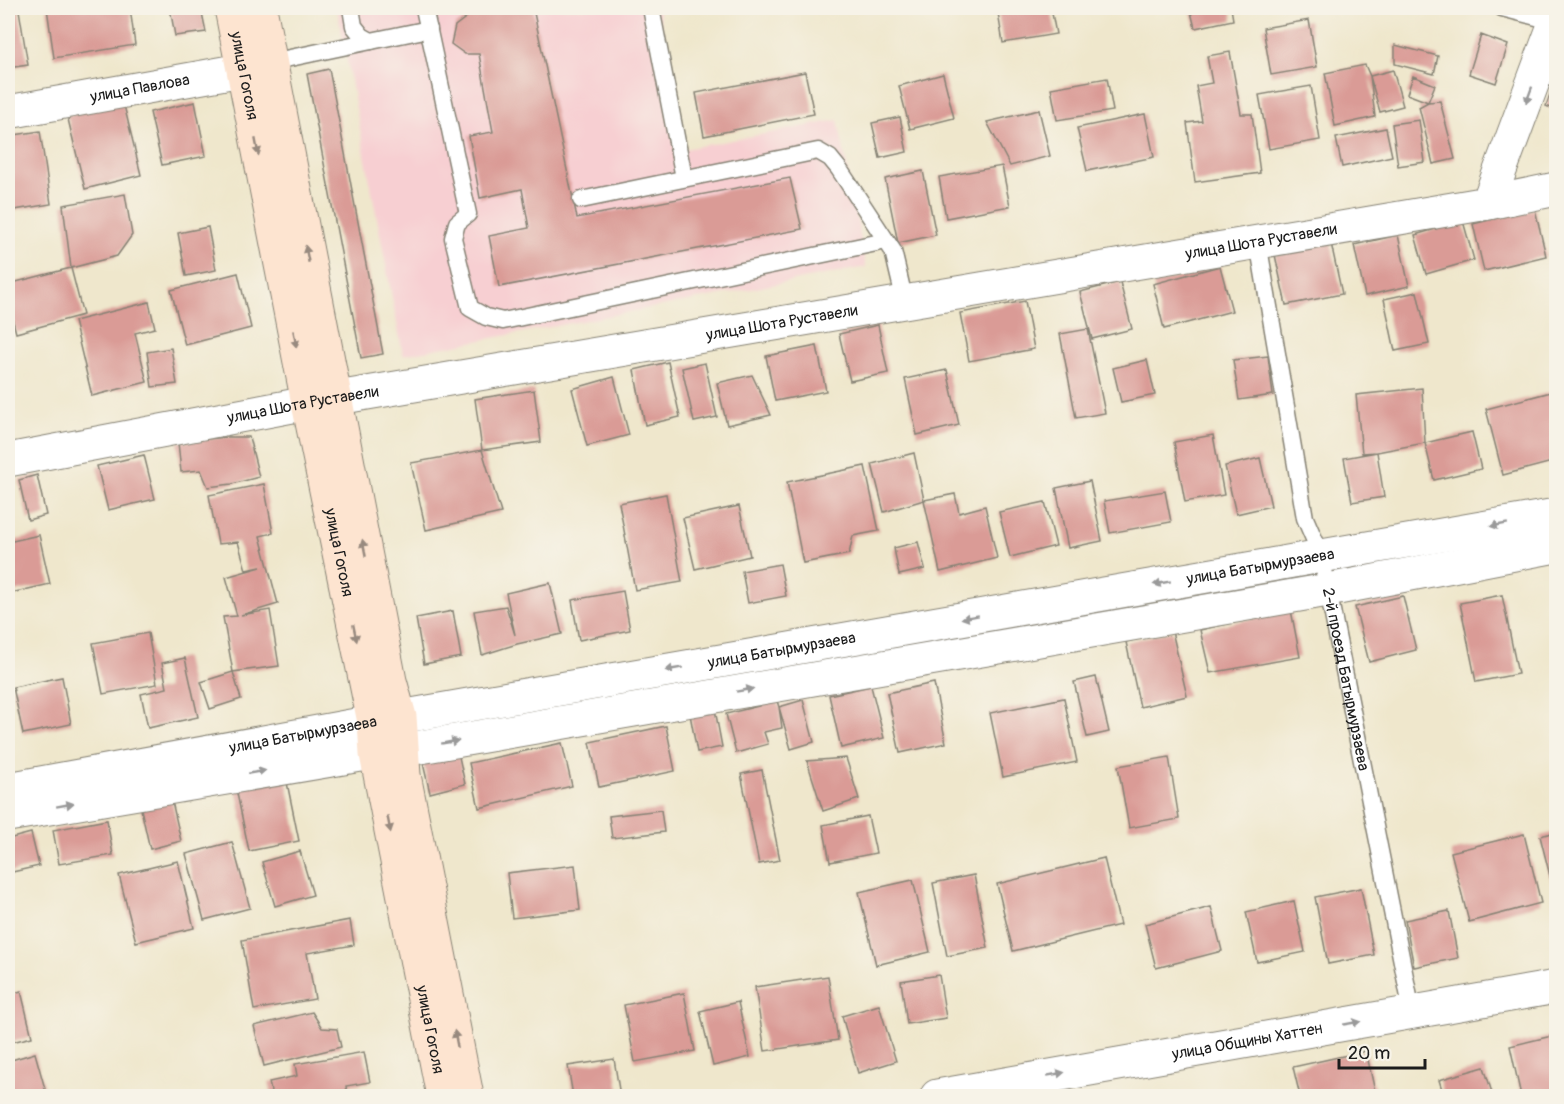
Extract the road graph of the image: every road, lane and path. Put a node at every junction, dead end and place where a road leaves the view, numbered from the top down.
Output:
1 (231, 8) edge
2 (260, 8) edge
3 (351, 8) edge
4 (424, 8) edge
5 (651, 8) edge
6 (1502, 8) edge
7 (1556, 21) edge
8 (429, 29) junction
9 (372, 41) junction
10 (257, 66) junction
11 (8, 112) edge
12 (684, 178) junction
13 (1557, 189) edge
14 (581, 200) dead end
15 (1488, 203) junction
16 (886, 241) junction
17 (1258, 242) junction
18 (905, 302) junction
19 (321, 401) junction
20 (8, 460) edge
21 (1557, 515) edge
22 (1557, 546) edge
23 (1321, 555) junction
24 (1328, 590) junction
25 (388, 736) junction
26 (8, 789) edge
27 (8, 815) edge
28 (1557, 987) edge
29 (1412, 1012) junction
30 (443, 1096) edge
31 (467, 1096) edge
32 (937, 1096) edge

1 - 10 street, улица Гоголя
2 - 10 street, улица Гоголя
3 - 9 lane
4 - 8 lane
5 - 12 lane
6 - 7 lane
7 -> 15 street
8 - 9 lane
8 - 16 lane
9 - 10 lane
10 - 11 street, улица Павлова
10 - 19 street, улица Гоголя
12 - 14 lane
12 - 16 lane
13 - 15 street, улица Шота Руставели
15 - 17 street, улица Шота Руставели
16 - 18 lane
17 - 18 street, улица Шота Руставели
17 - 23 lane, 2-й проезд Батырмурзаева
18 - 19 street, улица Шота Руставели
19 - 20 street, улица Шота Руставели
19 - 25 street, улица Гоголя
21 -> 23 street, улица Батырмурзаева
22 - 24 street, улица Батырмурзаева
23 - 24 lane, 2-й проезд Батырмурзаева
23 -> 25 street, улица Батырмурзаева
25 -> 24 street, улица Батырмурзаева
24 - 29 lane, 2-й проезд Батырмурзаева
25 - 26 street, улица Батырмурзаева
27 -> 25 street, улица Батырмурзаева
25 -> 30 street, улица Гоголя
31 -> 25 street, улица Гоголя
28 - 29 street, улица Общины Хаттен
32 -> 29 street, улица Общины Хаттен

